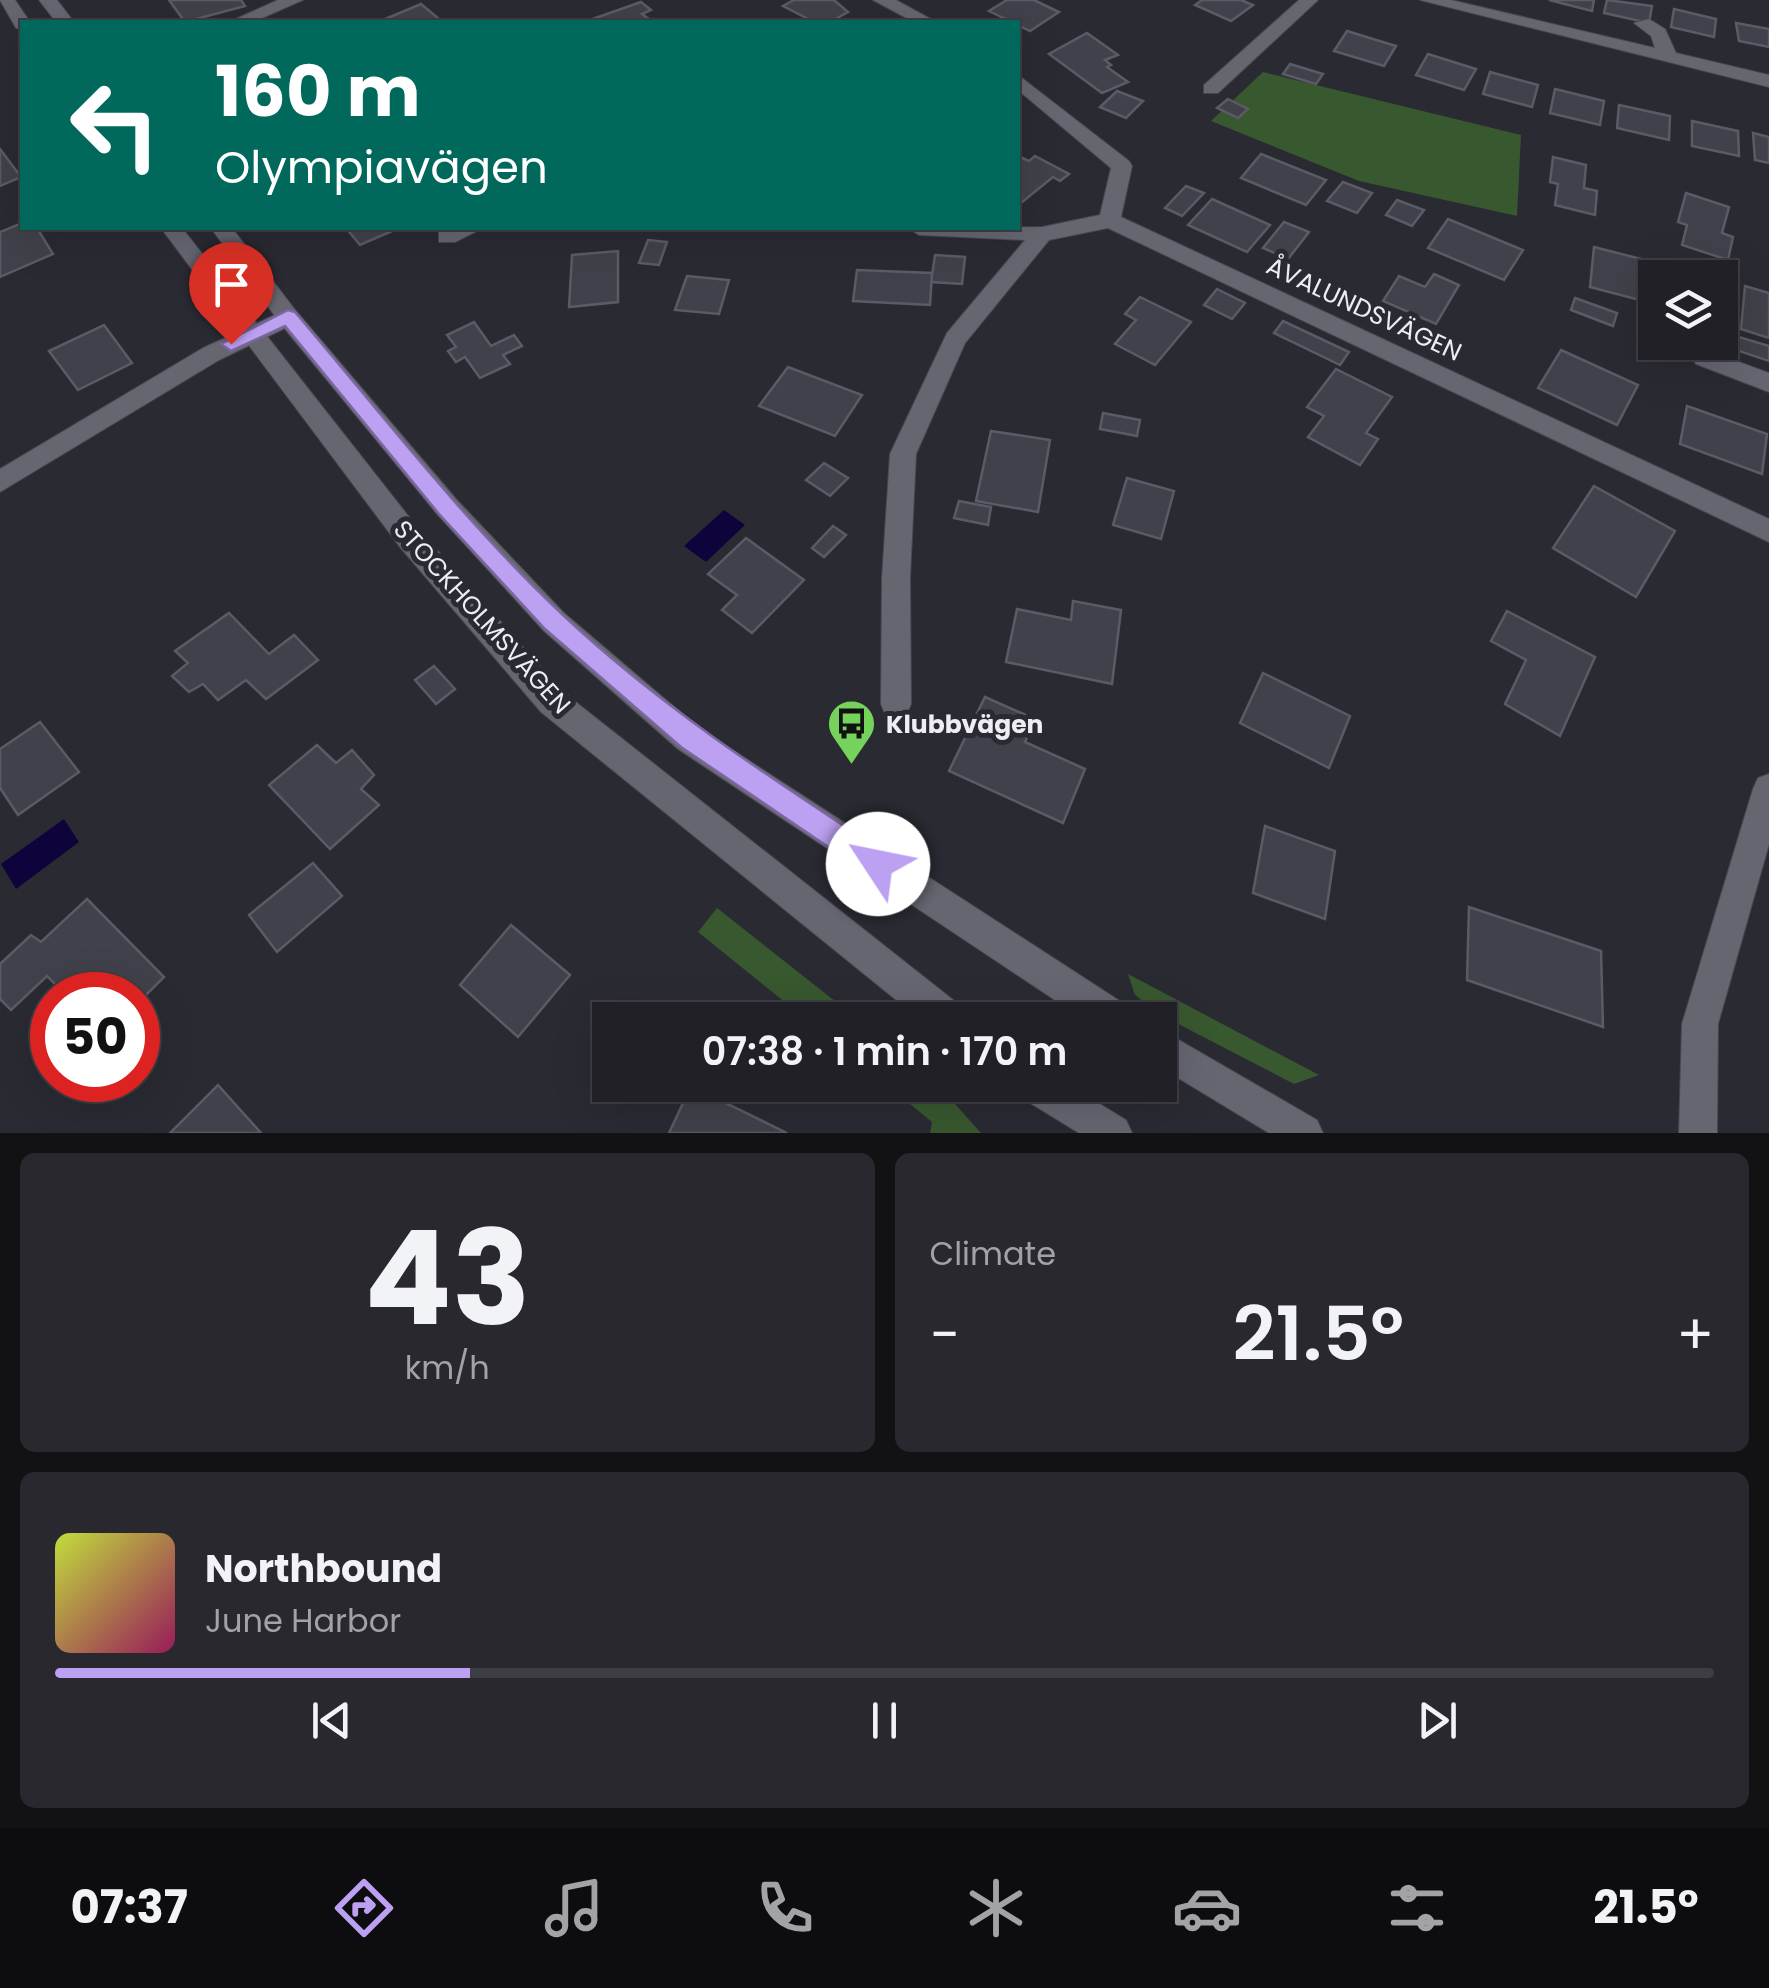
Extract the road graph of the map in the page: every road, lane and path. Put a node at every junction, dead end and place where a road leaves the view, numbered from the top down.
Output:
1 (6, 0) edge
2 (48, 0) edge
3 (294, 0) edge
4 (882, 0) edge
5 (1309, 0) edge
6 (1429, 0) edge
7 (64, 20) edge
8 (243, 20) edge
9 (923, 20) edge
10 (20, 21) edge
11 (1643, 23) dead end
12 (1668, 58) junction
13 (1769, 81) edge
14 (1020, 84) edge
15 (1211, 88) dead end
16 (1110, 220) junction
17 (173, 230) edge
18 (223, 230) edge
19 (467, 230) edge
20 (960, 230) edge
21 (1042, 234) junction
22 (447, 238) dead end
23 (288, 317) junction
24 (250, 333) junction
25 (1709, 360) edge
26 (1769, 382) edge
27 (0, 482) edge
28 (1769, 531) edge
29 (896, 704) dead end
30 (1769, 789) edge
31 (927, 1002) edge
32 (1089, 1002) edge
33 (1177, 1056) edge
34 (1062, 1102) edge
35 (1697, 1115) edge
36 (1113, 1133) edge
37 (1304, 1133) edge

1 - 10 street
2 - 7 street
3 - 8 street
4 - 9 street
5 - 15 street
6 - 12 street
11 - 12 street
12 - 13 street
14 - 16 street
16 - 21 street
16 - 28 street, ÅVALUNDSVÄGEN
17 - 24 street, STOCKHOLMSVÄGEN
18 - 23 street, STOCKHOLMSVÄGEN
19 - 22 street
20 - 21 street
21 - 29 street
23 - 24 street
23 - 32 street, STOCKHOLMSVÄGEN
24 - 27 street
24 - 31 street, STOCKHOLMSVÄGEN
25 - 26 street
30 - 35 street
33 - 37 street
34 - 36 street

